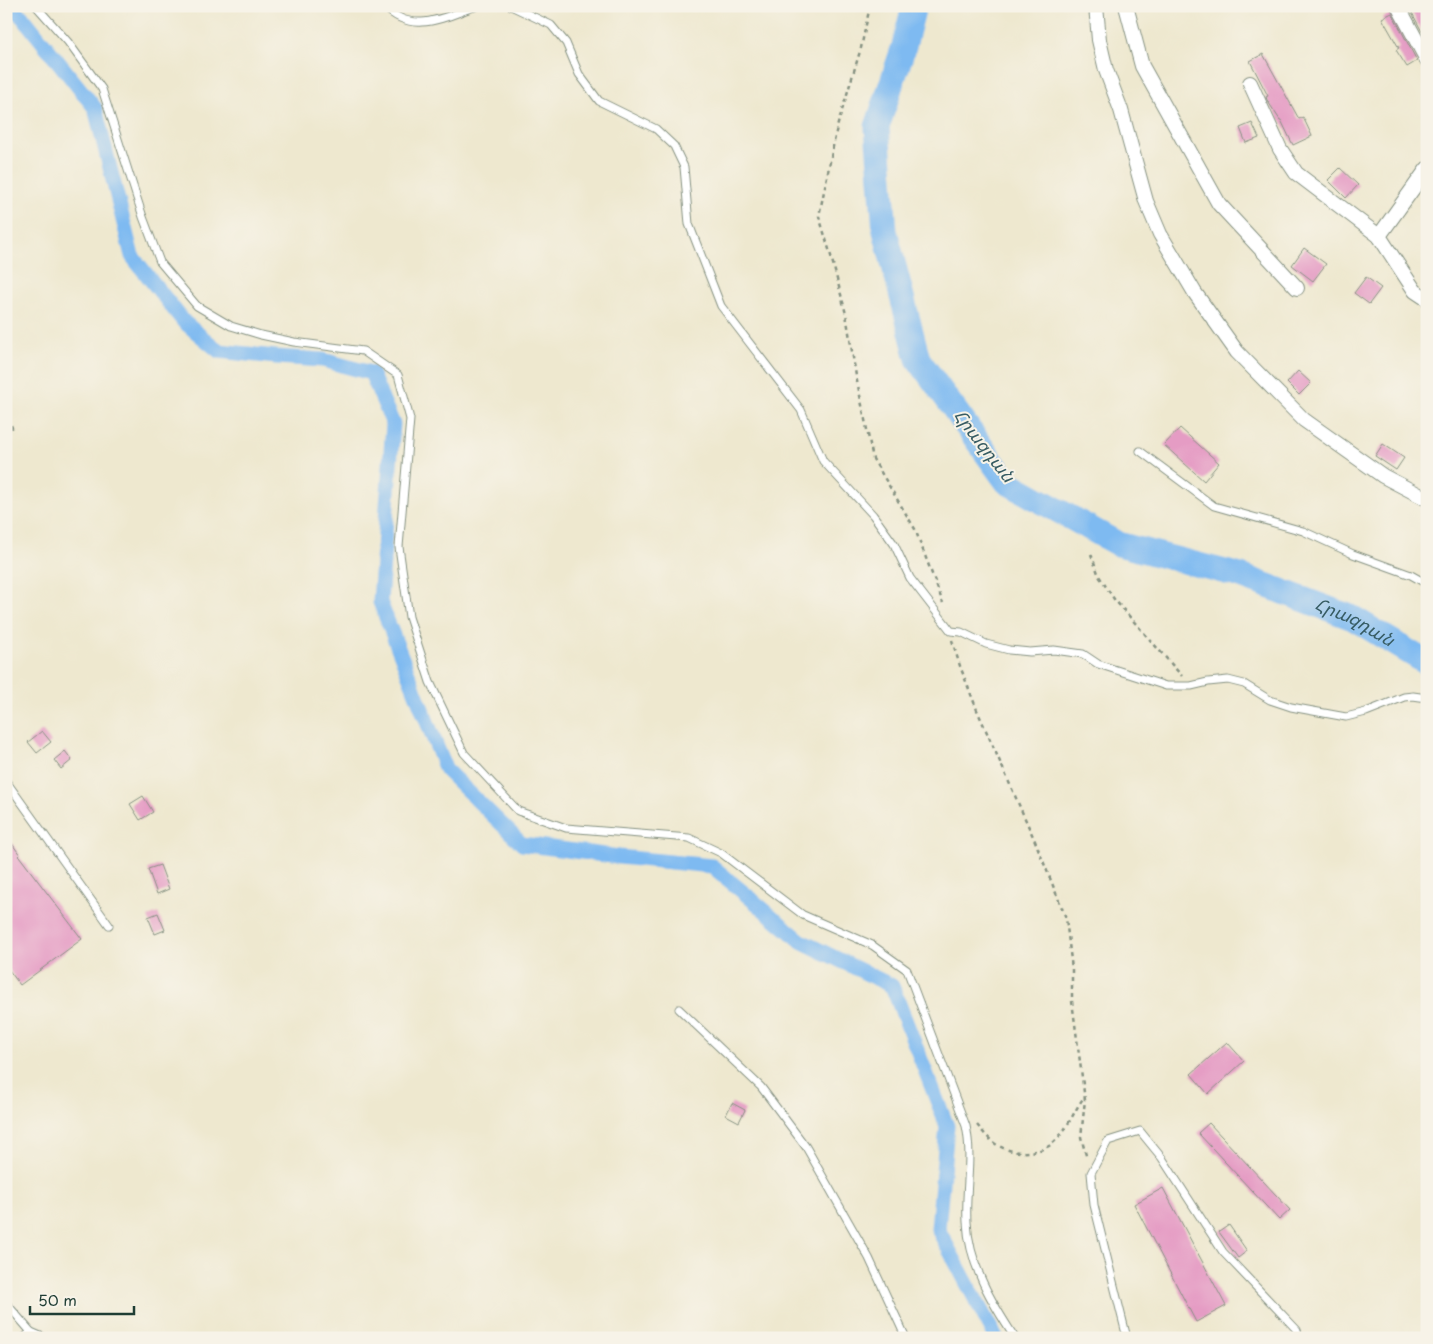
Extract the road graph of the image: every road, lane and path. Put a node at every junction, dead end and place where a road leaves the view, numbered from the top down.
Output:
1 (36, 6) edge
2 (384, 6) edge
3 (477, 6) edge
4 (511, 6) edge
5 (870, 6) edge
6 (1096, 6) edge
7 (1126, 6) edge
8 (1398, 6) edge
9 (1427, 60) edge
10 (1250, 83) dead end
11 (1427, 169) edge
12 (1379, 236) junction
13 (1297, 288) dead end
14 (1427, 299) edge
15 (6, 410) edge
16 (13, 431) dead end
17 (1140, 451) dead end
18 (1427, 500) edge
19 (1091, 554) dead end
20 (1427, 584) edge
21 (943, 603) dead end
22 (951, 631) junction
23 (1191, 686) junction
24 (1427, 698) edge
25 (6, 781) edge
26 (109, 925) dead end
27 (679, 1009) dead end
28 (1084, 1096) junction
29 (976, 1124) dead end
30 (1091, 1172) junction
31 (6, 1303) edge
32 (31, 1332) junction
33 (24, 1338) edge
34 (45, 1338) edge
35 (906, 1338) edge
36 (1015, 1338) edge
37 (1127, 1338) edge
38 (1299, 1338) edge

1 - 36 lane
2 - 3 lane
4 - 22 lane
5 - 21 path
6 - 18 street
7 - 13 street
8 - 9 street
10 - 12 street
11 - 12 street
12 - 14 street
15 - 16 path
17 - 20 lane
19 - 23 path
22 - 23 lane
22 - 28 path
23 - 24 lane
25 - 26 lane
27 - 35 lane
28 - 29 path
28 - 30 path
30 - 37 lane
30 - 38 lane
31 - 32 lane
32 - 33 lane
32 - 34 lane

